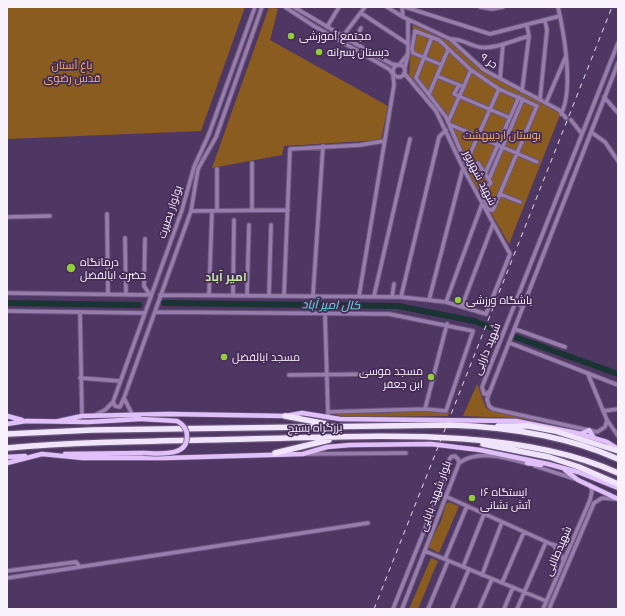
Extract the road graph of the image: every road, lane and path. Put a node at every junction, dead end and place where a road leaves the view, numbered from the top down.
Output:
1 (255, 7) edge
2 (262, 7) edge
3 (285, 7) edge
4 (294, 7) edge
5 (339, 7) edge
6 (365, 7) edge
7 (387, 7) edge
8 (403, 7) edge
9 (480, 7) edge
10 (504, 7) edge
11 (558, 7) edge
12 (361, 13) junction
13 (560, 16) junction
14 (403, 17) junction
15 (408, 20) junction
16 (545, 21) junction
17 (527, 26) junction
18 (327, 28) junction
19 (361, 28) dead end
20 (343, 36) junction
21 (529, 36) junction
22 (432, 37) junction
23 (450, 39) junction
24 (354, 42) junction
25 (618, 43) edge
26 (408, 44) junction
27 (504, 44) junction
28 (448, 50) junction
29 (408, 54) junction
30 (566, 55) junction
31 (424, 57) junction
32 (618, 63) edge
33 (399, 64) junction
34 (442, 65) junction
35 (405, 67) junction
36 (471, 70) junction
37 (404, 73) junction
38 (393, 74) junction
39 (437, 76) junction
40 (398, 77) junction
41 (500, 79) junction
42 (394, 84) junction
43 (459, 85) junction
44 (464, 87) junction
45 (499, 89) junction
46 (522, 91) junction
47 (429, 94) junction
48 (460, 97) junction
49 (604, 97) junction
50 (521, 98) junction
51 (540, 99) junction
52 (546, 103) junction
53 (218, 109) junction
54 (490, 110) junction
55 (225, 111) junction
56 (618, 113) edge
57 (561, 114) junction
58 (510, 118) junction
59 (566, 118) dead end
60 (571, 120) dead end
61 (449, 123) junction
62 (446, 130) junction
63 (591, 132) junction
64 (582, 134) junction
65 (478, 136) junction
66 (410, 139) dead end
67 (384, 141) junction
68 (323, 146) junction
69 (500, 146) junction
70 (517, 153) junction
71 (618, 161) edge
72 (537, 162) dead end
73 (252, 163) dead end
74 (466, 163) junction
75 (463, 168) junction
76 (217, 170) dead end
77 (485, 174) junction
78 (488, 179) junction
79 (500, 194) junction
80 (520, 202) dead end
81 (482, 204) junction
82 (252, 210) junction
83 (288, 210) junction
84 (190, 211) junction
85 (212, 211) junction
86 (217, 211) junction
87 (107, 214) dead end
88 (50, 216) dead end
89 (7, 217) edge
90 (234, 220) dead end
91 (493, 224) junction
92 (249, 225) dead end
93 (272, 225) dead end
94 (173, 232) junction
95 (182, 235) junction
96 (125, 238) dead end
97 (146, 239) dead end
98 (394, 284) dead end
99 (7, 292) edge
100 (108, 294) junction
101 (126, 294) junction
102 (150, 295) junction
103 (160, 295) junction
104 (209, 295) junction
105 (233, 295) junction
106 (247, 295) junction
107 (269, 295) junction
108 (284, 295) junction
109 (312, 295) junction
110 (359, 296) junction
111 (374, 296) junction
112 (392, 297) junction
113 (401, 297) junction
114 (430, 300) junction
115 (517, 300) junction
116 (446, 302) junction
117 (525, 303) junction
118 (462, 306) junction
119 (7, 311) edge
120 (80, 312) junction
121 (155, 312) junction
122 (144, 313) junction
123 (325, 314) junction
124 (447, 324) junction
125 (515, 329) junction
126 (510, 343) junction
127 (566, 347) dead end
128 (326, 374) junction
129 (385, 374) dead end
130 (588, 374) junction
131 (289, 375) dead end
132 (80, 378) junction
133 (120, 381) junction
134 (618, 385) edge
135 (490, 391) junction
136 (124, 398) junction
137 (113, 402) junction
138 (425, 409) junction
139 (618, 409) edge
140 (603, 411) junction
141 (132, 414) junction
142 (328, 414) junction
143 (7, 416) edge
144 (82, 416) junction
145 (95, 416) junction
146 (285, 416) junction
147 (607, 420) junction
148 (26, 421) junction
149 (59, 421) junction
150 (7, 424) edge
151 (339, 426) junction
152 (472, 426) junction
153 (589, 430) junction
154 (7, 434) edge
155 (581, 434) junction
156 (618, 436) edge
157 (341, 437) junction
158 (594, 438) junction
159 (471, 440) junction
160 (7, 448) edge
161 (618, 450) edge
162 (275, 453) junction
163 (406, 453) dead end
164 (42, 454) junction
165 (303, 454) junction
166 (7, 457) edge
167 (618, 459) edge
168 (459, 463) junction
169 (527, 463) junction
170 (7, 464) edge
171 (562, 467) junction
172 (618, 473) edge
173 (578, 480) junction
174 (618, 484) edge
175 (590, 485) junction
176 (618, 488) edge
177 (446, 496) junction
178 (590, 500) junction
179 (618, 500) edge
180 (594, 503) junction
181 (468, 506) junction
182 (484, 514) junction
183 (502, 522) junction
184 (368, 523) dead end
185 (524, 532) junction
186 (546, 542) junction
187 (551, 544) junction
188 (571, 544) junction
189 (425, 551) junction
190 (446, 560) junction
191 (562, 564) junction
192 (80, 567) junction
193 (463, 567) junction
194 (469, 569) junction
195 (7, 571) edge
196 (558, 574) junction
197 (482, 575) junction
198 (563, 576) junction
199 (7, 578) edge
200 (492, 579) junction
201 (502, 583) junction
202 (513, 587) junction
203 (525, 592) junction
204 (546, 601) junction
205 (393, 609) edge
206 (402, 609) edge
207 (428, 609) edge
208 (452, 609) edge
209 (480, 609) edge
210 (504, 609) edge
211 (518, 609) edge
212 (543, 609) edge
213 (549, 609) edge

1 - 53 street, بولوار بصیرت
2 - 55 street, بولوار بصیرت
3 - 38 street
4 - 18 street
5 - 18 street
6 - 12 street
7 - 14 street, حر ۹
8 - 14 street
8 - 17 street
9 - 10 street
11 - 13 street
12 - 20 street
12 - 26 street
13 - 16 street
13 - 30 street
14 - 15 street, حر ۹
15 - 23 street, حر ۹
15 - 26 street
16 - 17 street
16 - 51 street
17 - 21 street
18 - 20 street
19 - 24 street
20 - 24 street
21 - 27 street
21 - 46 street
22 - 28 street
22 - 31 street
22 - 31 street
23 - 27 street
23 - 41 street, حر ۹
24 - 33 street
25 - 64 street, شهید دارایی
26 - 29 street
27 - 41 street
28 - 34 street
28 - 36 street
29 - 33 street
29 - 35 street
30 - 52 street
30 - 57 street
31 - 34 street
31 - 47 street
32 - 49 street, شهید دارایی
33 - 35 street
33 - 38 street
34 - 39 street
35 - 37 street
36 - 44 street
36 - 45 street
37 - 40 street
37 - 62 street, شهید شهریور
38 - 40 street
38 - 42 street
39 - 43 street
39 - 47 street
40 - 42 street
41 - 46 street, حر ۹
42 - 67 street
43 - 44 street
43 - 48 street
44 - 48 street
45 - 50 street
45 - 54 street
46 - 51 street, حر ۹
47 - 61 street
48 - 54 street
48 - 61 street
49 - 56 street
49 - 63 street, شهید دارایی
50 - 58 street
50 - 69 street
50 - 70 street
51 - 52 street, حر ۹
52 - 57 street, حر ۹
53 - 55 street
53 - 94 street, بولوار بصیرت
54 - 58 street
54 - 65 street
55 - 84 street, بولوار بصیرت
57 - 59 street, حر ۹
58 - 69 street
60 - 64 street
61 - 65 street
61 - 74 street
62 - 75 street, شهید شهریور
62 - 113 street
63 - 71 street
63 - 117 street, شهید دارایی
64 - 115 street, شهید دارایی
65 - 69 street
65 - 74 street
66 - 111 street
67 - 68 street
67 - 110 street
68 - 83 street
68 - 109 street
69 - 70 street
69 - 77 street
69 - 78 street
70 - 72 street
70 - 79 street
73 - 82 street
74 - 77 street
75 - 81 street, شهید شهریور
75 - 114 street
76 - 86 street
77 - 78 street
78 - 79 street
79 - 80 street
81 - 91 street, شهید شهریور
81 - 116 street
82 - 83 street
82 - 86 street
83 - 108 street
84 - 85 street
84 - 95 street, بولوار بصیرت
85 - 86 street
85 - 104 street
87 - 100 street
88 - 89 street
90 - 105 street
91 - 118 street
91 - 118 street, شهید شهریور
92 - 106 street
93 - 107 street
94 - 95 street
94 - 102 street, بولوار بصیرت
95 - 103 street, بولوار بصیرت
96 - 101 street
97 - 102 street
98 - 112 street
99 - 100 street
100 - 101 street
101 - 102 street
102 - 122 street, بولوار بصیرت
103 - 104 street
103 - 121 street, بولوار بصیرت
104 - 105 street
105 - 106 street
106 - 107 street
107 - 108 street
108 - 109 street
109 - 110 street
110 - 111 street
111 - 112 street
112 - 113 street
113 - 114 street
114 - 116 street
115 - 117 street
115 - 135 street, شهید دارایی
116 - 118 street
117 - 125 street, شهید دارایی
119 - 120 street
120 - 122 street
120 - 132 street
121 - 123 street
121 - 136 street, بولوار بصیرت
122 - 133 street, بولوار بصیرت
123 - 124 street
123 - 128 street
124 - 138 street
124 - 138 street
125 - 126 street, شهید دارایی
125 - 127 street
126 - 130 street
126 - 135 street, شهید دارایی
128 - 129 street
128 - 131 street
128 - 142 street
130 - 134 street
130 - 140 street
132 - 133 street
132 - 144 street
133 - 137 street, بولوار بصیرت
135 - 153 street
136 - 137 street
136 - 141 street
137 - 145 street
138 - 142 street
139 - 140 street
140 - 147 street
141 - 145 main road
141 - 146 main road
142 - 146 main road
142 - 155 main road
143 - 148 main road
144 - 145 main road
144 - 149 main road
146 - 151 highway
147 - 153 street
147 - 156 street
148 - 149 main road
148 - 150 main road
149 - 164 main road, bridge
151 - 152 highway, بزرگراه بسیج
151 - 154 highway, بزرگراه بسیج
152 - 161 highway
152 - 167 highway, بزرگراه بسیج
153 - 155 main road
153 - 158 main road
155 - 158 main road
157 - 159 highway, بزرگراه بسیج
157 - 160 highway, بزرگراه بسیج
157 - 162 highway
158 - 161 main road
159 - 172 highway, بزرگراه بسیج
159 - 174 highway
162 - 164 main road
162 - 165 main road
163 - 165 street
164 - 166 main road
164 - 170 main road
165 - 171 main road
168 - 169 street
168 - 177 street, بلوار شهید بابایی
168 - 205 street, بلوار شهید بابایی
169 - 171 main road
169 - 173 street
171 - 173 main road
171 - 176 main road
173 - 175 main road
175 - 178 street
175 - 179 main road
177 - 181 street
177 - 189 street, بلوار شهید بابایی
178 - 180 street
178 - 188 street, شهیدطالبی
179 - 180 street
180 - 198 street, شهیدطالبی
181 - 182 street
181 - 190 street
182 - 183 street
182 - 193 street
183 - 185 street
183 - 197 street
184 - 192 street
185 - 186 street
185 - 201 street
186 - 187 street
186 - 203 street
187 - 188 street
187 - 191 street
188 - 191 street, شهیدطالبی
189 - 190 street
189 - 206 street, بلوار شهید بابایی
190 - 193 street
190 - 207 street
191 - 196 street, شهیدطالبی
192 - 195 street
192 - 199 street
193 - 194 street
194 - 197 street
194 - 208 street
196 - 198 street
196 - 204 street, شهیدطالبی
197 - 200 street
198 - 213 street, شهیدطالبی
200 - 201 street
200 - 209 street
201 - 202 street
202 - 203 street
202 - 210 street
203 - 204 street
203 - 211 street
204 - 212 street, شهیدطالبی

